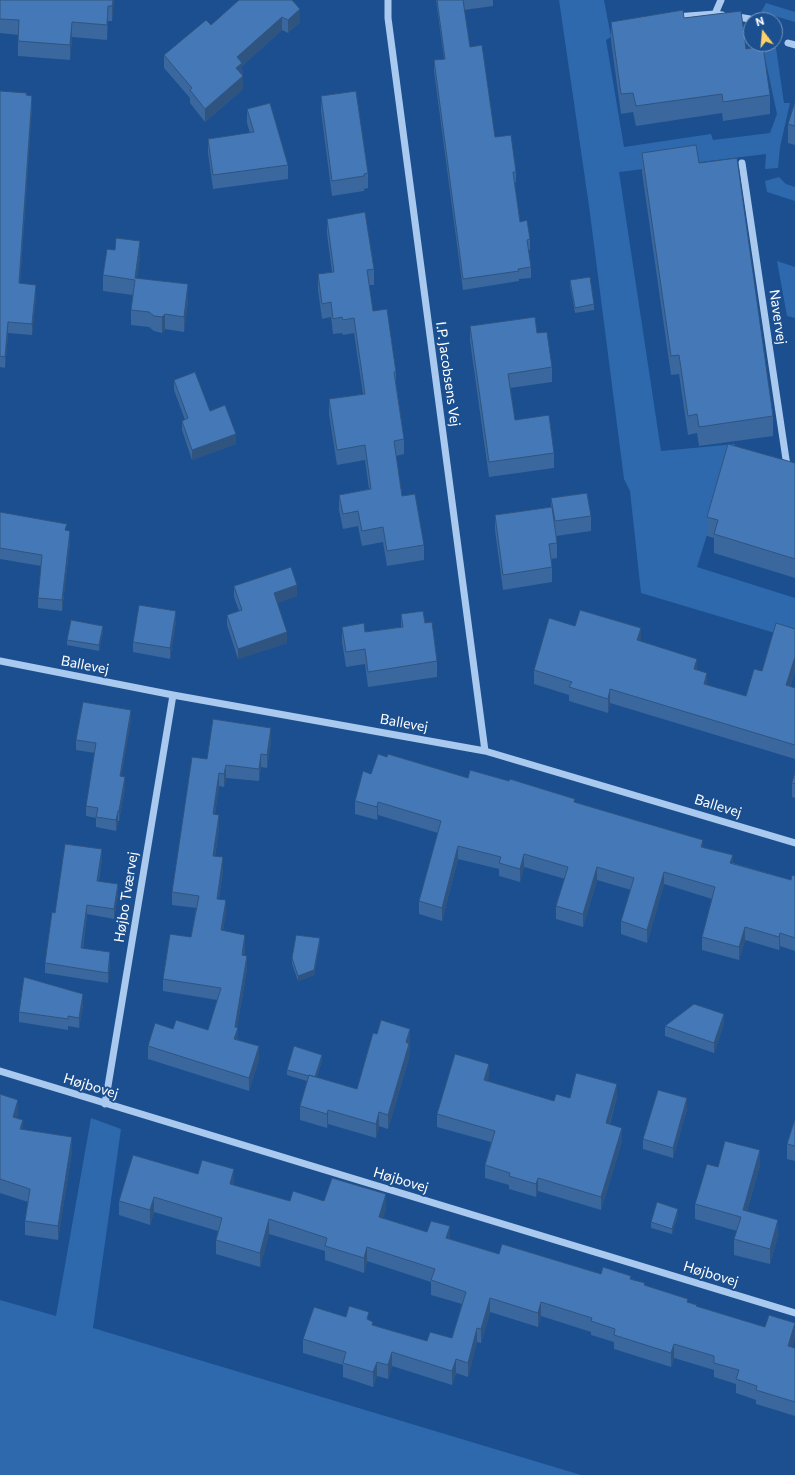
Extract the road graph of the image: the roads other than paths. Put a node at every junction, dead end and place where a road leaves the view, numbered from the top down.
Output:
1 (388, 0) edge
2 (721, 0) edge
3 (715, 14) junction
4 (671, 18) edge
5 (743, 18) edge
6 (742, 164) dead end
7 (795, 468) edge
8 (0, 661) edge
9 (173, 694) junction
10 (485, 751) junction
11 (795, 843) edge
12 (0, 1071) edge
13 (105, 1104) junction
14 (795, 1312) edge

1 - 10 street, I.P. Jacobsens Vej
2 - 3 street
3 - 4 street
3 - 5 street
6 - 7 street, Navervej
8 - 9 street, Ballevej
9 - 10 street, Ballevej
9 - 13 street, Højbo Tværvej
10 - 11 street, Ballevej
12 - 13 street, Højbovej
13 - 14 street, Højbovej

